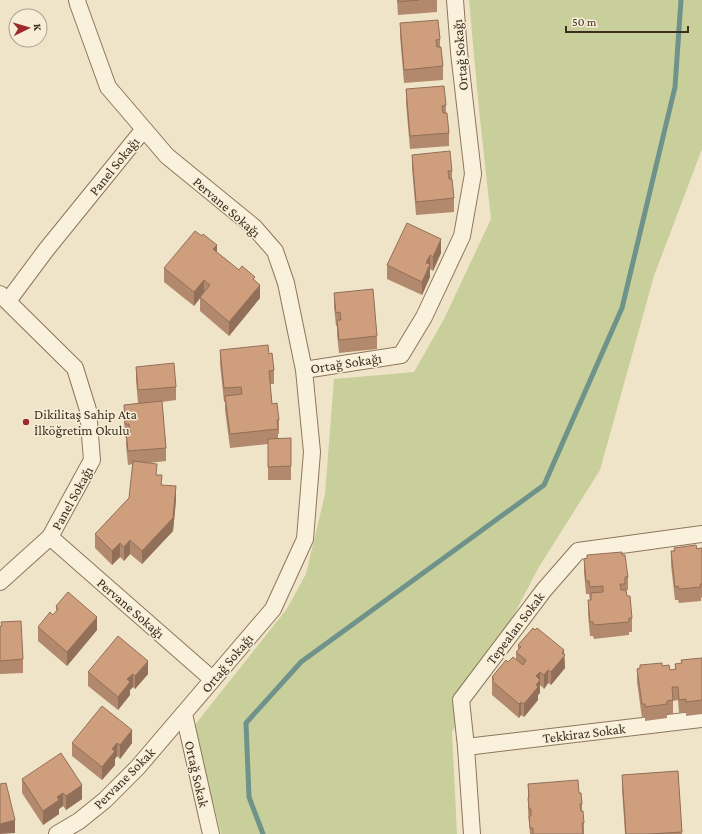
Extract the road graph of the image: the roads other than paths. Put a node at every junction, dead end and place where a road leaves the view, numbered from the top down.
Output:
1 (77, 0) edge
2 (455, 0) edge
3 (144, 129) junction
4 (4, 298) edge
5 (304, 370) junction
6 (702, 534) edge
7 (50, 537) junction
8 (0, 582) edge
9 (212, 679) junction
10 (184, 714) junction
11 (702, 719) edge
12 (466, 747) junction
13 (57, 834) edge
14 (211, 834) edge
15 (472, 834) edge

1 - 3 street, Panel Sokağı
2 - 5 street, Ortağ Sokağı
3 - 4 street, Panel Sokağı
3 - 5 street, Pervane Sokağı
4 - 7 street, Panel Sokağı
5 - 9 street, Ortağ Sokağı
6 - 12 street, Tepealan Sokak
7 - 8 street, Panel Sokağı
7 - 9 street, Pervane Sokağı
9 - 10 street, Ortağ Sokağı
10 - 13 street, Pervane Sokak
10 - 14 street, Ortağ Sokak
11 - 12 street, Tekkiraz Sokak
12 - 15 street, Tepealan Sokak

